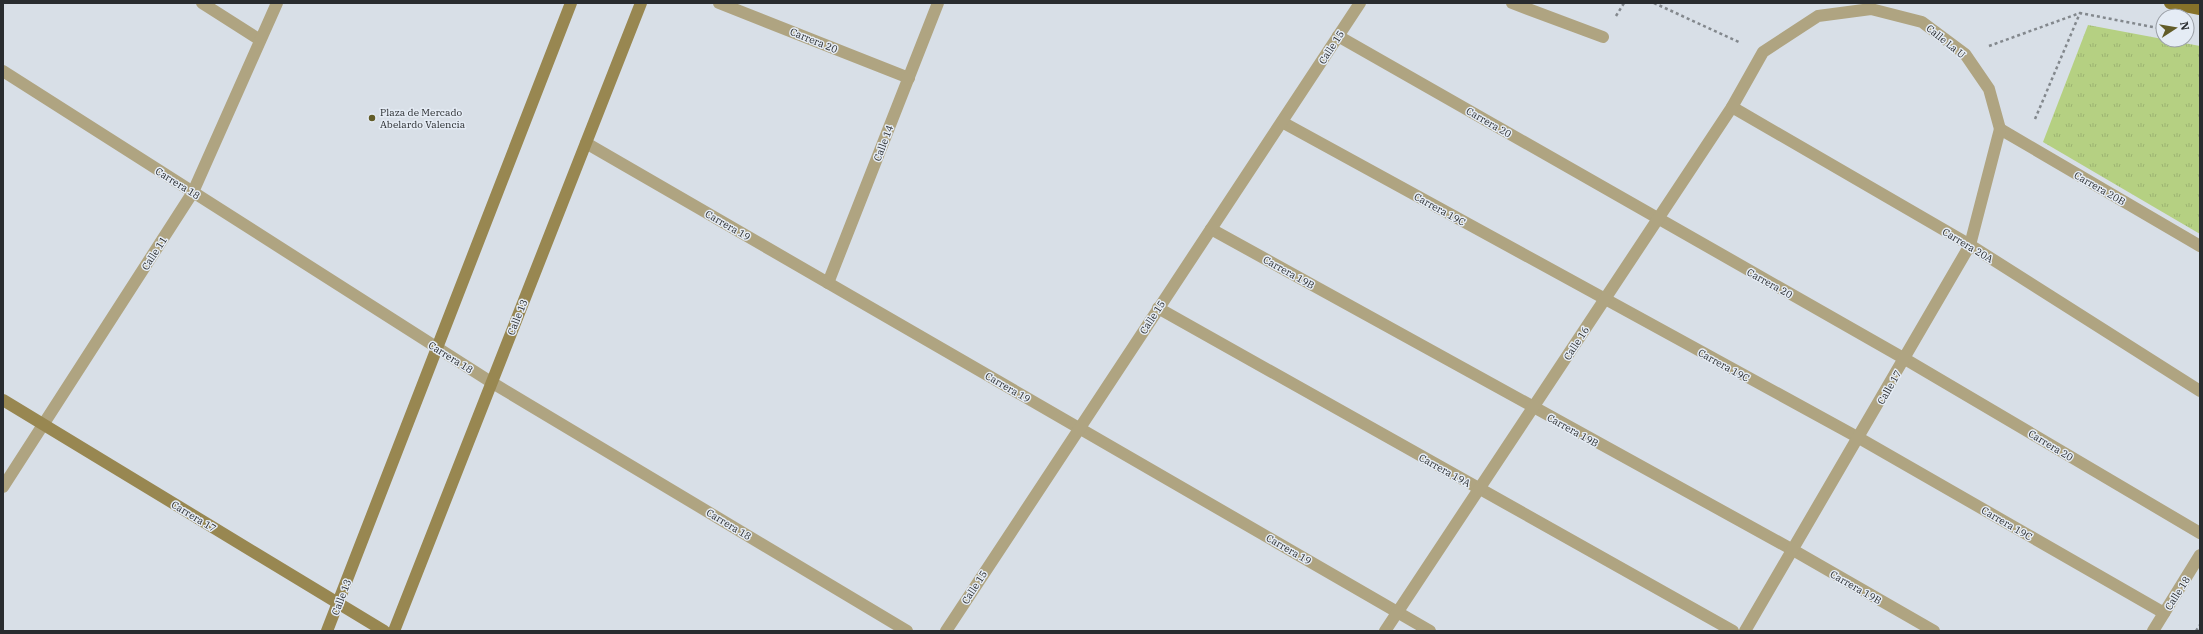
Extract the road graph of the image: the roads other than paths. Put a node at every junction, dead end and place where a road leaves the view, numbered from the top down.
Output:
1 (202, 3) edge
2 (277, 3) edge
3 (571, 3) edge
4 (641, 3) edge
5 (719, 3) edge
6 (938, 3) edge
7 (1360, 3) edge
8 (1512, 3) edge
9 (2170, 3) edge
10 (2200, 8) edge
11 (1338, 36) junction
12 (1603, 37) dead end
13 (260, 40) junction
14 (1763, 52) joint
15 (3, 71) edge
16 (909, 78) junction
17 (1732, 107) junction
18 (1282, 122) junction
19 (2000, 129) junction
20 (586, 143) junction
21 (193, 192) junction
22 (1658, 219) junction
23 (1211, 229) junction
24 (1970, 246) junction
25 (2200, 246) edge
26 (828, 283) junction
27 (1604, 300) junction
28 (1158, 308) junction
29 (438, 349) junction
30 (1905, 359) junction
31 (491, 382) junction
32 (2200, 392) edge
33 (3, 400) edge
34 (1533, 408) junction
35 (44, 425) junction
36 (1079, 428) junction
37 (1859, 438) junction
38 (3, 487) edge
39 (1479, 489) junction
40 (2200, 533) edge
41 (1793, 550) junction
42 (2200, 556) edge
43 (338, 603) junction
44 (1398, 612) junction
45 (2164, 613) junction
46 (327, 631) edge
47 (384, 631) edge
48 (394, 631) edge
49 (907, 631) edge
50 (946, 631) edge
51 (1385, 631) edge
52 (1430, 631) edge
53 (1733, 631) edge
54 (1746, 631) edge
55 (1934, 631) edge
56 (2153, 631) edge

1 - 13 street
2 - 13 street, Calle 11
3 - 29 street, Calle 13
4 - 20 street, Calle 13
5 - 16 street, Carrera 20
6 - 16 street, Calle 14
7 - 11 street, Calle 15
8 - 12 street
9 - 10 main road
11 - 18 street, Calle 15
11 - 22 street, Carrera 20
13 - 21 street, Calle 11
14 - 17 street, Calle 16
14 - 19 street, Calle La U
15 - 21 street, Carrera 18
16 - 26 street, Calle 14
17 - 22 street, Calle 16
17 - 24 street, Carrera 20A
18 - 23 street, Calle 15
18 - 27 street, Carrera 19C
19 - 24 street, Calle 17
19 - 25 street, Carrera 20B
20 - 26 street, Carrera 19
20 - 31 street, Calle 13
21 - 29 street, Carrera 18
21 - 35 street, Calle 11
22 - 27 street, Calle 16
22 - 30 street, Carrera 20
23 - 28 street, Calle 15
23 - 34 street, Carrera 19B
24 - 30 street, Calle 17
24 - 32 street, Carrera 20A
26 - 36 street, Carrera 19
27 - 34 street, Calle 16
27 - 37 street, Carrera 19C
28 - 36 street, Calle 15
28 - 39 street, Carrera 19A
29 - 31 street, Carrera 18
29 - 43 street, Calle 13
30 - 37 street, Calle 17
30 - 40 street, Carrera 20
31 - 48 street, Calle 13
31 - 49 street, Carrera 18
33 - 35 street, Carrera 17
34 - 39 street, Calle 16
34 - 41 street, Carrera 19B
35 - 38 street, Calle 11
35 - 43 street, Carrera 17
36 - 44 street, Carrera 19
36 - 50 street, Calle 15
37 - 41 street, Calle 17
37 - 45 street, Carrera 19C
39 - 44 street, Calle 16
39 - 53 street, Carrera 19A
41 - 54 street, Calle 17
41 - 55 street, Carrera 19B
42 - 45 street, Calle 18
43 - 46 street, Calle 13
43 - 47 street, Carrera 17
44 - 51 street, Calle 16
44 - 52 street, Carrera 19
45 - 56 street, Calle 18

